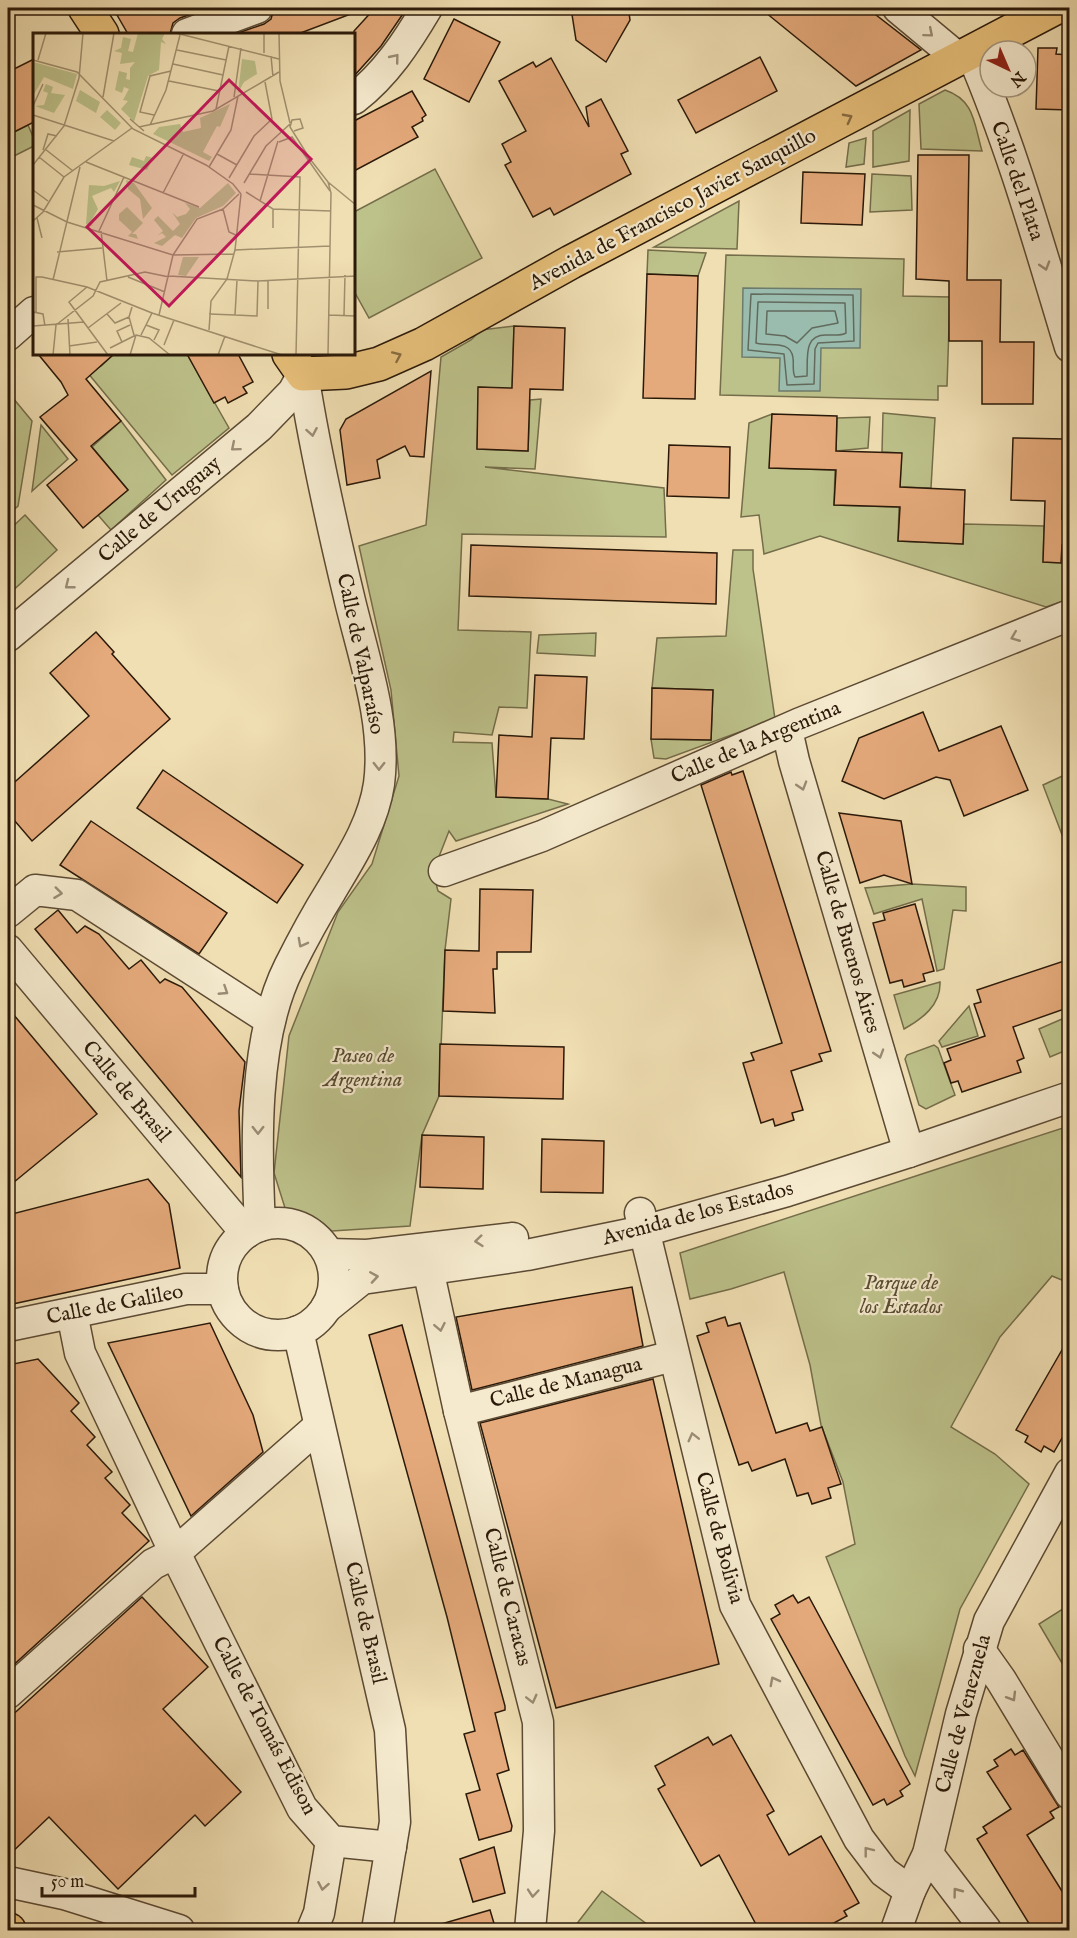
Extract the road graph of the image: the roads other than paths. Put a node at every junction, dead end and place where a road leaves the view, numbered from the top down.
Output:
1 (85, 8) edge
2 (257, 8) edge
3 (427, 8) edge
4 (898, 8) edge
5 (1055, 8) edge
6 (101, 33) edge
7 (190, 33) edge
8 (964, 55) junction
9 (356, 97) edge
10 (33, 313) edge
11 (8, 335) edge
12 (1070, 347) edge
13 (296, 364) edge
14 (1070, 615) edge
15 (8, 636) edge
16 (787, 730) junction
17 (444, 871) dead end
18 (8, 912) edge
19 (8, 950) edge
20 (270, 1020) junction
21 (1070, 1081) edge
22 (1070, 1096) edge
23 (906, 1145) junction
24 (642, 1222) junction
25 (253, 1230) junction
26 (329, 1254) junction
27 (428, 1269) junction
28 (223, 1289) junction
29 (326, 1308) junction
30 (72, 1313) junction
31 (8, 1326) edge
32 (298, 1331) junction
33 (673, 1356) junction
34 (459, 1411) junction
35 (319, 1426) junction
36 (1070, 1473) edge
37 (175, 1553) junction
38 (979, 1649) junction
39 (8, 1694) edge
40 (1070, 1794) edge
41 (330, 1841) junction
42 (391, 1847) junction
43 (928, 1854) junction
44 (8, 1882) edge
45 (910, 1891) junction
46 (376, 1926) edge
47 (179, 1930) edge
48 (312, 1930) edge
49 (530, 1930) edge
50 (896, 1930) edge
51 (986, 1930) edge

1 - 6 main road
2 - 7 street
9 -> 3 street
4 -> 8 street
5 - 8 main road, Avenida de Francisco Javier Sauquillo
8 -> 12 street, Calle del Plata
13 -> 8 main road, Avenida de Francisco Javier Sauquillo
10 - 11 street
13 -> 15 street, Calle de Uruguay
13 -> 20 street, Calle de Valparaíso
14 -> 16 street, Calle de la Argentina
16 - 17 street, Calle de la Argentina
16 -> 23 street, Calle de Buenos Aires
18 -> 20 street
19 - 25 street, Calle de Brasil
20 -> 25 street, Calle de Valparaíso
21 - 23 street, Avenida de los Estados
22 - 23 street, Avenida de los Estados
23 - 24 street, Avenida de los Estados
24 -> 26 street, Avenida de los Estados
24 - 27 street, Avenida de los Estados
24 - 33 street, Calle de Bolivia
25 - 26 street
25 - 28 street
26 - 29 street
29 -> 27 street, Avenida de los Estados
27 -> 34 street, Calle de Caracas
28 - 30 street, Calle de Galileo
28 - 32 street
29 - 32 street
30 - 31 street, Calle de Galileo
30 - 37 street, Calle de Tomás Edison
32 - 35 street, Calle de Brasil
33 - 34 street, Calle de Managua
45 -> 33 street, Calle de Bolivia
34 -> 49 street, Calle de Caracas
35 - 37 street
35 - 42 street, Calle de Brasil
36 - 38 street, Calle de Venezuela
37 - 39 street
37 - 41 street, Calle de Tomás Edison
38 -> 40 street
38 - 43 street, Calle de Venezuela
41 - 42 street
41 -> 48 street
42 - 46 street, Calle de Brasil
43 - 45 street, Calle de Venezuela
51 -> 43 street
44 - 47 street
45 - 50 street, Calle de Venezuela

